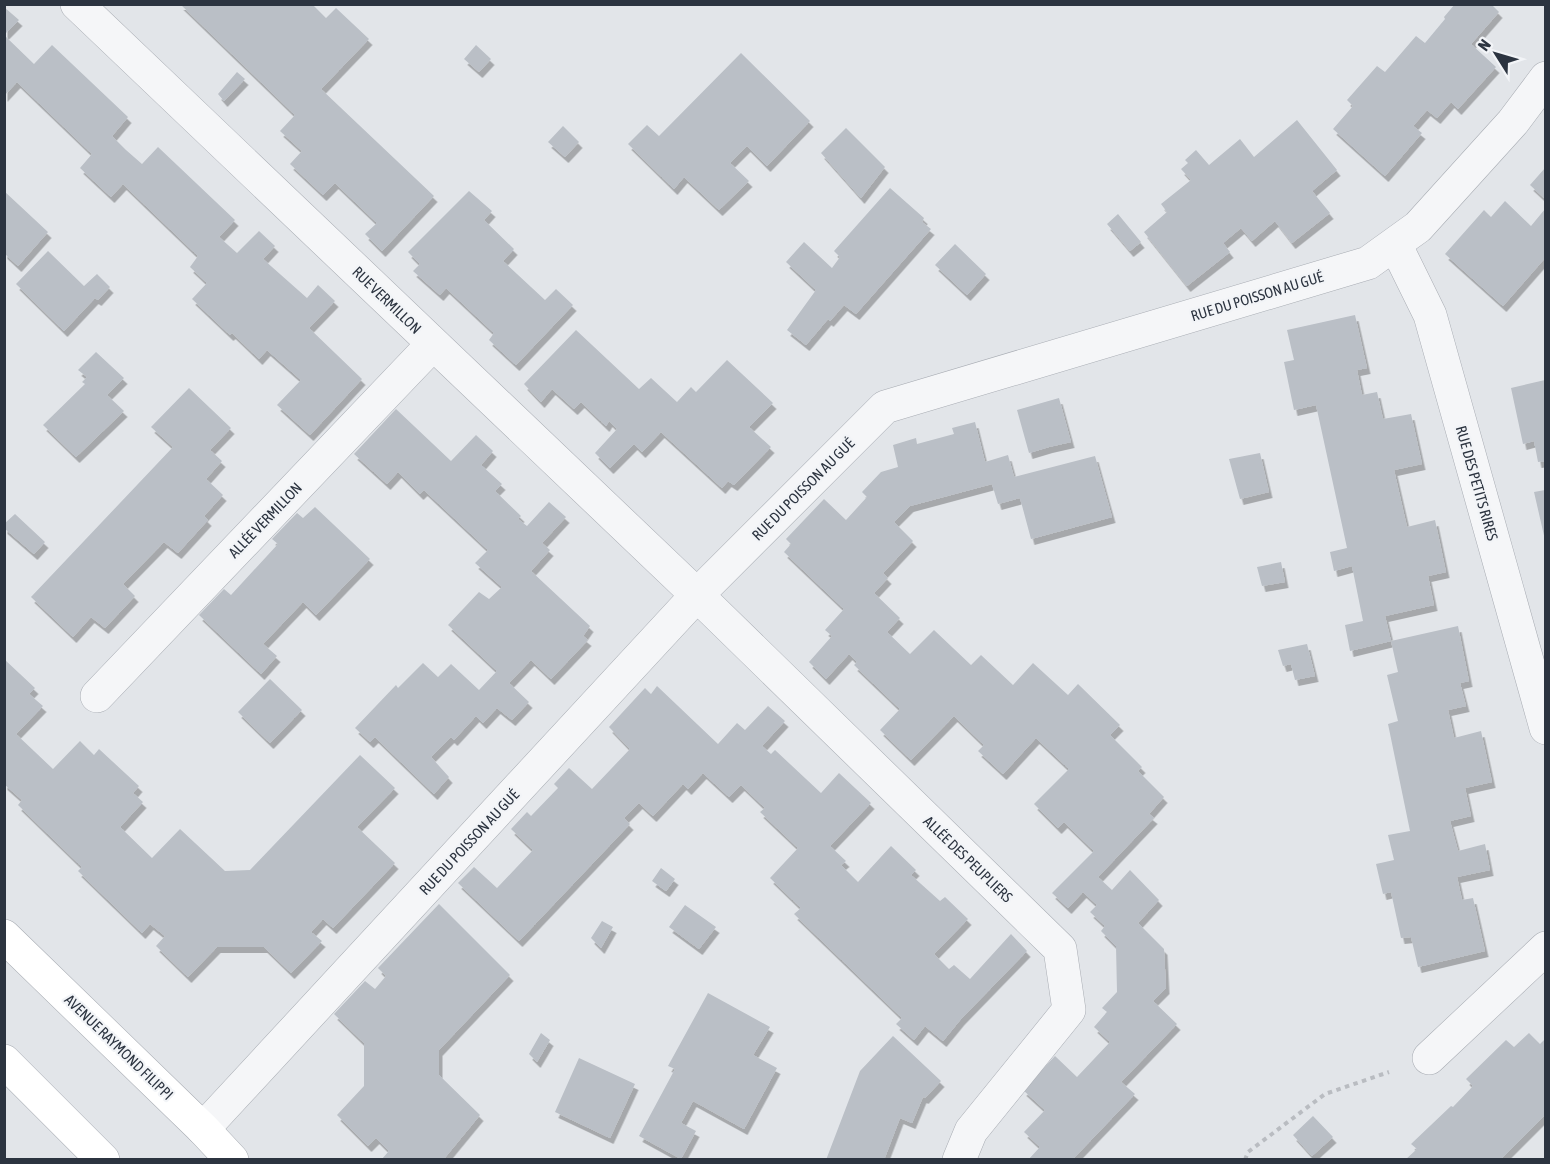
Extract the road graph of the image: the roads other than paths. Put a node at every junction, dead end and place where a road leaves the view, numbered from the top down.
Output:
1 (96, 11) edge
2 (1545, 78) edge
3 (1395, 244) junction
4 (433, 344) junction
5 (697, 595) junction
6 (97, 696) dead end
7 (1545, 728) edge
8 (4, 936) edge
9 (1545, 948) edge
10 (1429, 1058) road end
11 (4, 1061) edge
12 (203, 1130) junction
13 (103, 1160) edge
14 (232, 1160) edge
15 (960, 1160) edge

1 - 4 street, RUE VERMILLON
2 - 3 street, RUE DU POISSON AU GUÉ
3 - 5 street, RUE DU POISSON AU GUÉ
3 - 7 street, RUE DES PETITS RIRES
4 - 5 street, RUE VERMILLON
4 - 6 street, ALLÉE VERMILLON
5 - 12 street, RUE DU POISSON AU GUÉ
5 - 15 street, ALLÉE DES PEUPLIERS
8 - 12 main road, AVENUE RAYMOND FILIPPI
9 - 10 street
11 - 13 main road
12 - 14 main road, AVENUE RAYMOND FILIPPI

